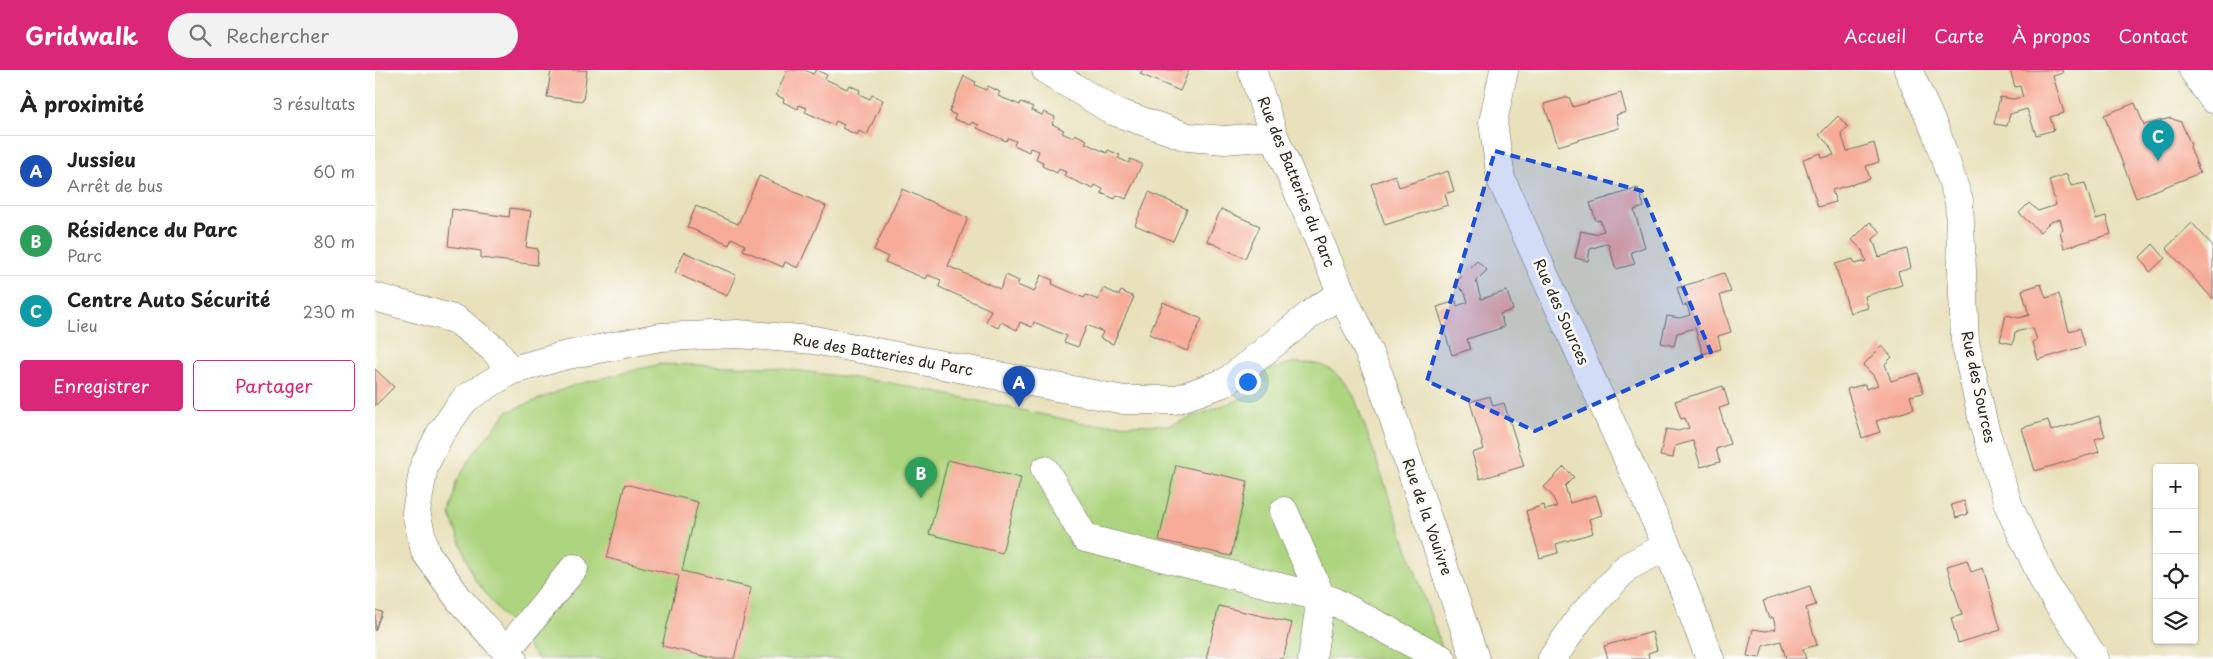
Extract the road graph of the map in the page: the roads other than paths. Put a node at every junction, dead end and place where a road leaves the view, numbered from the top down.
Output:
1 (1046, 70) edge
2 (1252, 70) edge
3 (1503, 70) edge
4 (1908, 70) edge
5 (2193, 70) edge
6 (2213, 99) edge
7 (1275, 136) junction
8 (1342, 294) junction
9 (375, 297) edge
10 (510, 371) junction
11 (1379, 375) joint
12 (1045, 470) dead end
13 (1284, 511) dead end
14 (1667, 546) junction
15 (574, 568) dead end
16 (1321, 597) junction
17 (510, 655) edge
18 (1312, 659) edge
19 (1442, 659) edge
20 (1475, 659) edge
21 (1552, 659) edge
22 (1710, 659) edge
23 (2095, 659) edge

1 - 7 street
2 - 7 street, Rue des Batteries du Parc
3 - 14 street, Rue des Sources
4 - 23 street, Rue des Sources
5 - 6 street
7 - 8 street, Rue des Batteries du Parc
8 - 10 street, Rue des Batteries du Parc
8 - 11 street, Rue des Batteries du Parc
9 - 10 street
10 - 17 street, Rue des Batteries du Parc
11 - 20 street, Rue de la Vouivre
12 - 16 street
13 - 16 street
14 - 21 street
14 - 22 street, Rue des Sources
15 - 17 street
16 - 18 street
16 - 19 street

